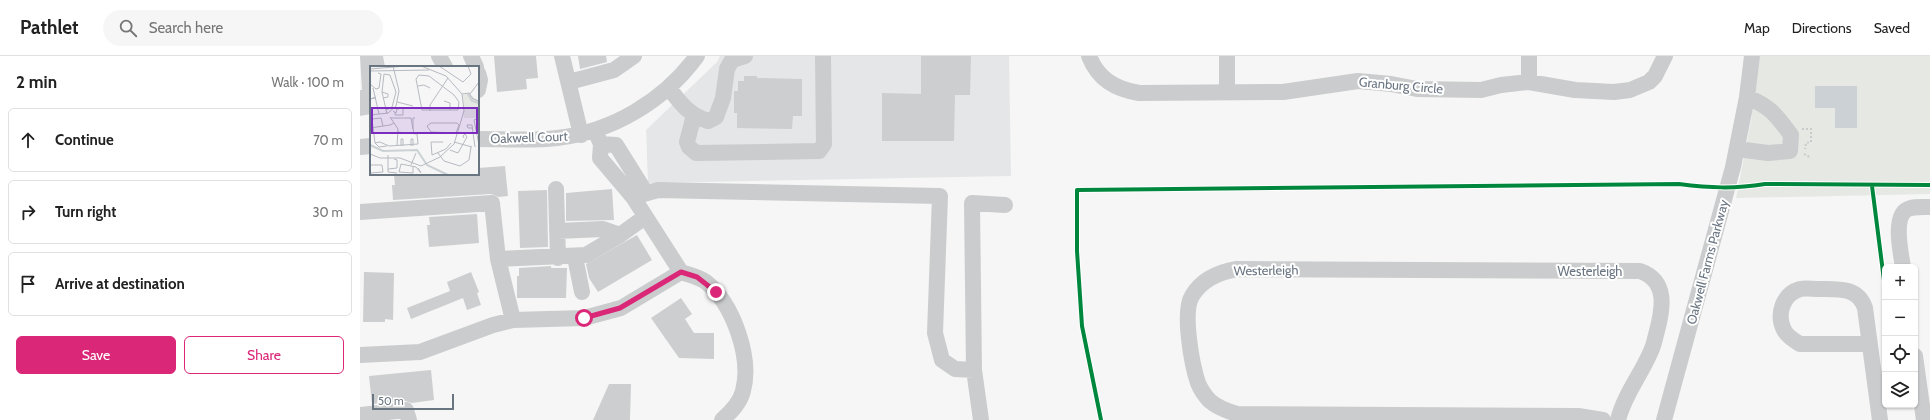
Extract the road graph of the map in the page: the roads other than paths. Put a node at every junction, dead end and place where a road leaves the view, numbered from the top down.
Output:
1 (439, 56) edge
2 (471, 56) edge
3 (562, 56) edge
4 (634, 56) edge
5 (697, 56) edge
6 (745, 56) edge
7 (823, 56) edge
8 (1089, 56) edge
9 (1227, 56) edge
10 (1529, 56) edge
11 (1665, 56) edge
12 (1752, 56) edge
13 (444, 66) edge
14 (476, 66) edge
15 (568, 82) junction
16 (1529, 82) junction
17 (669, 88) junction
18 (1227, 92) junction
19 (1747, 97) junction
20 (694, 115) junction
21 (592, 137) junction
22 (479, 139) edge
23 (370, 146) edge
24 (360, 147) edge
25 (1737, 149) junction
26 (556, 189) dead end
27 (639, 195) junction
28 (1005, 205) dead end
29 (1930, 207) edge
30 (360, 212) edge
31 (645, 217) junction
32 (557, 231) junction
33 (620, 235) junction
34 (575, 257) junction
35 (558, 258) junction
36 (498, 259) junction
37 (1903, 264) edge
38 (681, 272) junction
39 (582, 292) dead end
40 (513, 320) junction
41 (1869, 344) junction
42 (360, 355) edge
43 (974, 370) junction
44 (1917, 372) edge
45 (360, 415) edge
46 (732, 417) edge
47 (409, 420) edge
48 (981, 420) edge
49 (1603, 420) edge
50 (1618, 420) edge
51 (1664, 420) edge
52 (1880, 420) edge
53 (1924, 420) edge

1 - 13 street
2 - 14 street
3 - 15 street
4 - 15 street
5 - 17 street, Oakwell Court
6 - 20 street
7 - 20 street
8 - 18 street, Granburg Circle
9 - 18 street
10 - 16 street
11 - 16 street, Granburg Circle
12 - 19 street, Oakwell Farms Parkway
15 - 21 street
16 - 18 street, Granburg Circle
17 - 20 street
17 - 21 street, Oakwell Court
19 - 25 street, Oakwell Farms Parkway
19 - 25 street
21 - 22 street, Oakwell Court
21 - 27 street
23 - 24 street
25 - 51 street, Oakwell Farms Parkway
26 - 32 street
27 - 31 street
27 - 43 street
28 - 43 street
29 - 37 street
30 - 36 street
31 - 33 street
31 - 38 street
32 - 33 street
32 - 35 street
33 - 34 street
34 - 35 street
34 - 39 street
35 - 36 street
36 - 40 street
38 - 40 street
38 - 46 street
40 - 42 street
41 - 41 street
41 - 52 street
43 - 48 street
44 - 53 street
45 - 47 street
49 - 50 street, Westerleigh

